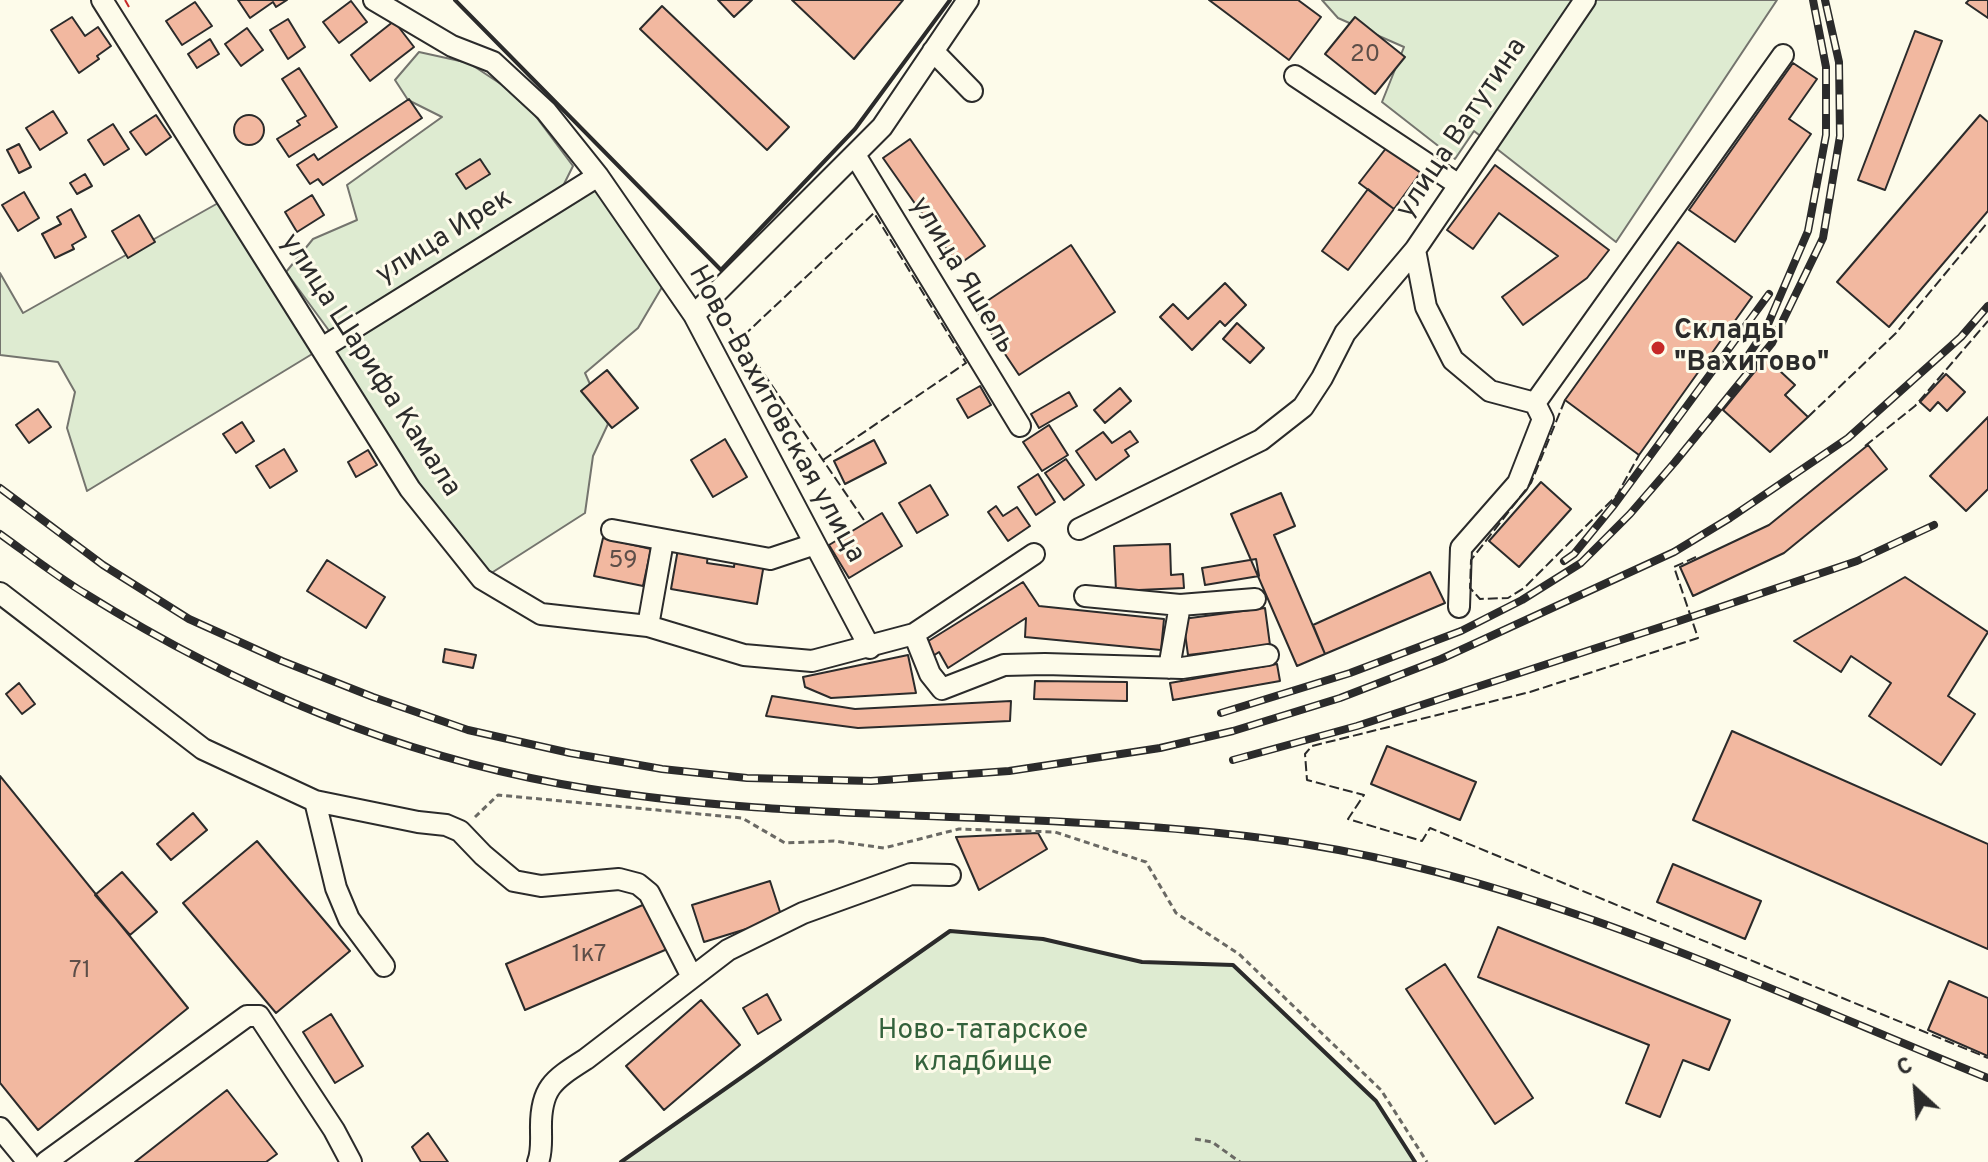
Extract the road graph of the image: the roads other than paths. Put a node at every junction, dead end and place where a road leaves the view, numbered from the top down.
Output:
1 (102, 0) edge
2 (374, 0) edge
3 (968, 0) edge
4 (1585, 0) edge
5 (933, 51) junction
6 (1783, 55) dead end
7 (1295, 76) dead end
8 (972, 91) dead end
9 (855, 155) junction
10 (582, 156) junction
11 (598, 176) junction
12 (1459, 185) junction
13 (578, 189) junction
14 (1415, 250) junction
15 (694, 315) junction
16 (322, 348) junction
17 (1544, 416) junction
18 (1020, 426) dead end
19 (1079, 529) dead end
20 (612, 530) dead end
21 (663, 541) junction
22 (815, 544) junction
23 (1034, 554) dead end
24 (0, 593) edge
25 (1085, 596) dead end
26 (1255, 599) dead end
27 (1180, 605) junction
28 (1459, 607) dead end
29 (648, 626) junction
30 (914, 634) junction
31 (870, 648) junction
32 (1268, 655) dead end
33 (1169, 668) junction
34 (315, 801) junction
35 (950, 875) dead end
36 (384, 966) dead end
37 (692, 977) junction
38 (0, 1128) edge
39 (28, 1162) edge
40 (46, 1162) edge
41 (351, 1162) edge
42 (538, 1162) edge

1 - 16 street, улица Шарифа Камала
2 - 10 street, Ново-Вахитовская улица
3 - 5 street
4 - 12 street, улица Ватутина
5 - 8 street
5 - 9 street
6 - 17 street
7 - 12 street
9 - 15 street
9 - 18 street, улица Яшель
10 - 11 street, Ново-Вахитовская улица
10 - 13 street
11 - 13 street, улица Ирек
11 - 15 street, Ново-Вахитовская улица
12 - 14 street, улица Ватутина
13 - 16 street, улица Ирек
14 - 17 street
14 - 19 street, улица Ватутина
15 - 22 street, Ново-Вахитовская улица
16 - 29 street, улица Шарифа Камала
17 - 28 street
20 - 21 street
21 - 22 street
21 - 29 street
22 - 31 street, Ново-Вахитовская улица
23 - 30 street, улица Шарифа Камала
24 - 34 street
25 - 27 street
26 - 27 street
27 - 33 street
29 - 31 street, улица Шарифа Камала
30 - 31 street, улица Шарифа Камала
30 - 33 street
32 - 33 street
34 - 36 street
34 - 37 street
35 - 37 street
37 - 42 street
38 - 39 street
40 - 41 street

